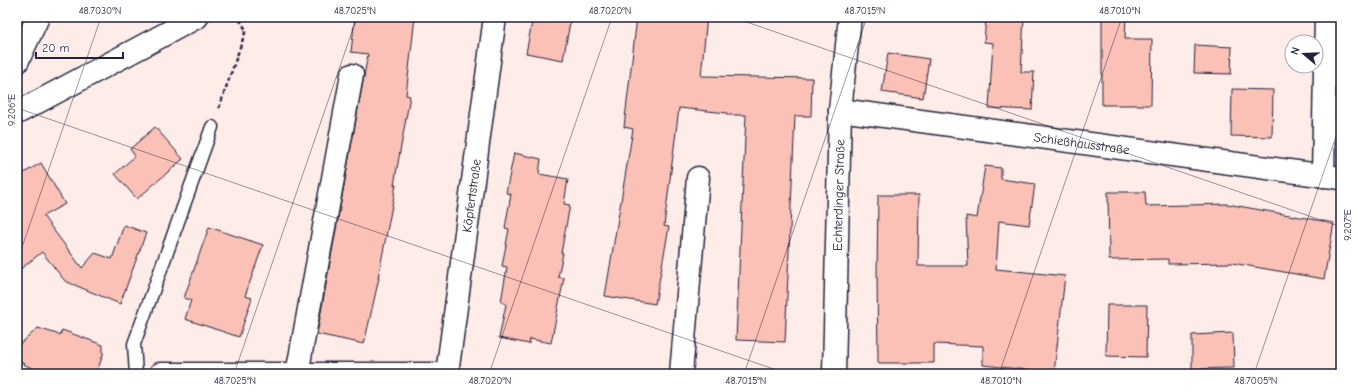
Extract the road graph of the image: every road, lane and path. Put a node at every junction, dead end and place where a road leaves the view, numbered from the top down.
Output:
1 (38, 17) edge
2 (197, 17) edge
3 (238, 17) edge
4 (495, 17) edge
5 (850, 17) edge
6 (1326, 17) edge
7 (17, 62) edge
8 (352, 75) dead end
9 (840, 110) junction
10 (18, 112) edge
11 (212, 128) joint
12 (1332, 177) edge
13 (698, 178) dead end
14 (136, 374) edge
15 (160, 374) edge
16 (297, 374) edge
17 (435, 374) edge
18 (447, 374) edge
19 (681, 374) edge
20 (834, 374) edge

1 - 7 street
2 - 10 street
3 - 11 path
4 - 18 street, Köpfertstraße
5 - 9 street, Echterdinger Straße
6 - 12 street, Schießhausstraße
8 - 16 street
9 - 12 street, Schießhausstraße
9 - 20 street, Echterdinger Straße
11 - 14 lane
13 - 19 street
15 - 16 street
16 - 17 street

